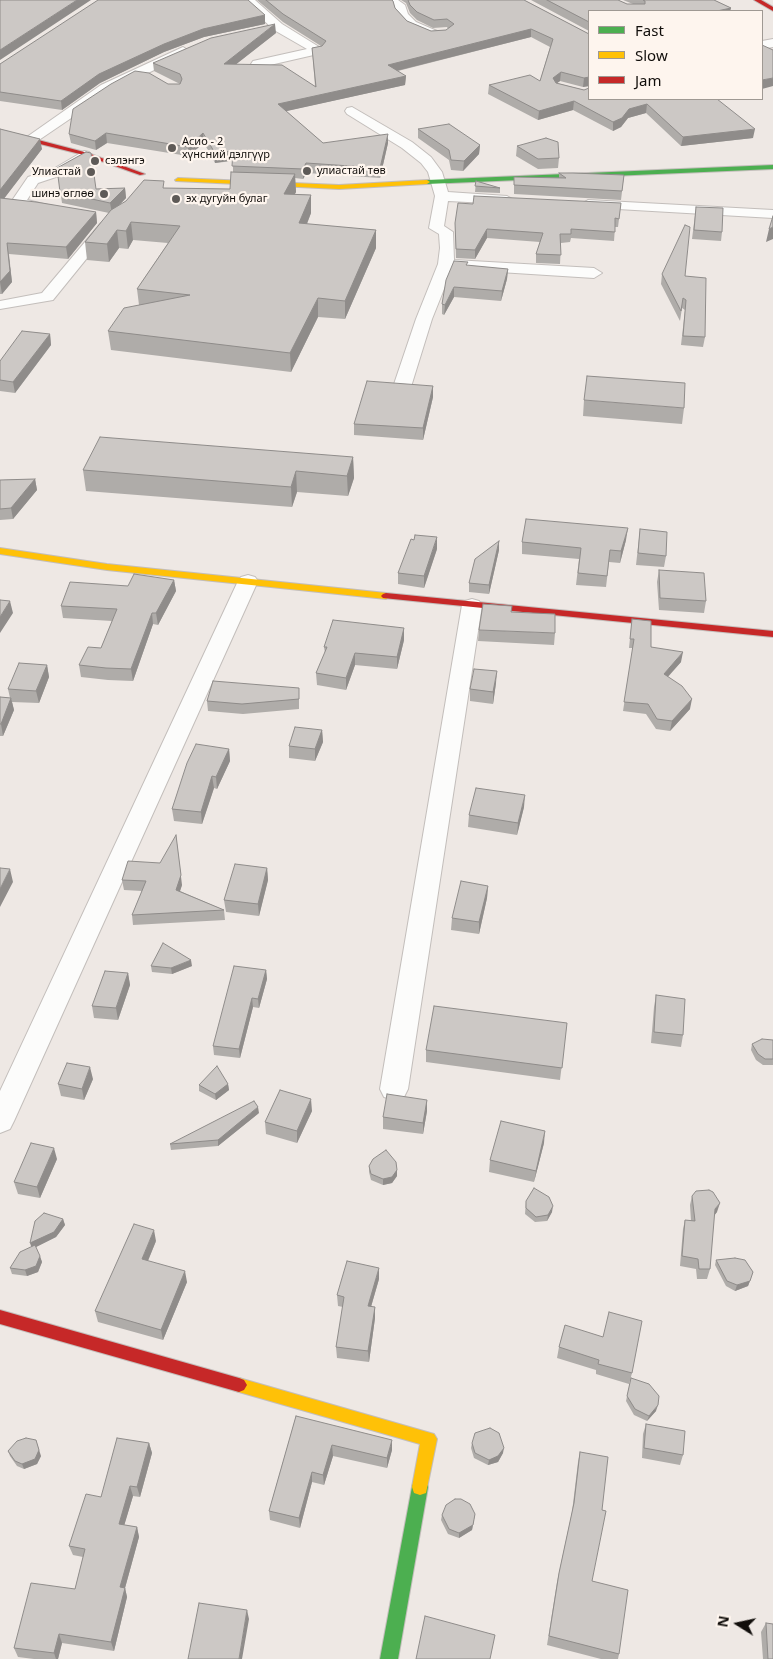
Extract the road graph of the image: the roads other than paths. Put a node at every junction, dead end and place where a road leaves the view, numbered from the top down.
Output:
1 (248, 0) edge
2 (390, 0) edge
3 (757, 0) edge
4 (773, 9) edge
5 (278, 27) junction
6 (260, 29) edge
7 (446, 33) edge
8 (192, 48) edge
9 (257, 64) edge
10 (134, 74) junction
11 (153, 77) edge
12 (352, 111) dead end
13 (2, 134) edge
14 (31, 139) junction
15 (86, 154) junction
16 (773, 167) edge
17 (156, 170) dead end
18 (142, 174) junction
19 (173, 179) dead end
20 (146, 186) edge
21 (440, 189) junction
22 (520, 200) edge
23 (569, 203) edge
24 (64, 213) edge
25 (773, 214) edge
26 (97, 218) edge
27 (446, 264) junction
28 (594, 273) dead end
29 (2, 308) edge
30 (401, 390) edge
31 (0, 551) edge
32 (248, 581) junction
33 (472, 605) junction
34 (773, 634) edge
35 (394, 1089) dead end
36 (0, 1121) edge
37 (0, 1317) edge
38 (389, 1659) edge

1 - 5 street
2 - 7 street
3 - 4 street
5 - 6 street
5 - 9 street
8 - 10 street
10 - 11 street
10 - 14 street
12 - 21 street
13 - 14 street
14 - 15 street
15 - 18 street
15 - 24 street
16 - 21 street
17 - 18 street
18 - 20 street
19 - 21 street
21 - 22 street
21 - 27 street
23 - 25 street
26 - 29 street
27 - 28 street
27 - 30 street
31 - 32 street
32 - 33 street
32 - 36 street
33 - 34 street
33 - 35 street
37 - 38 street

